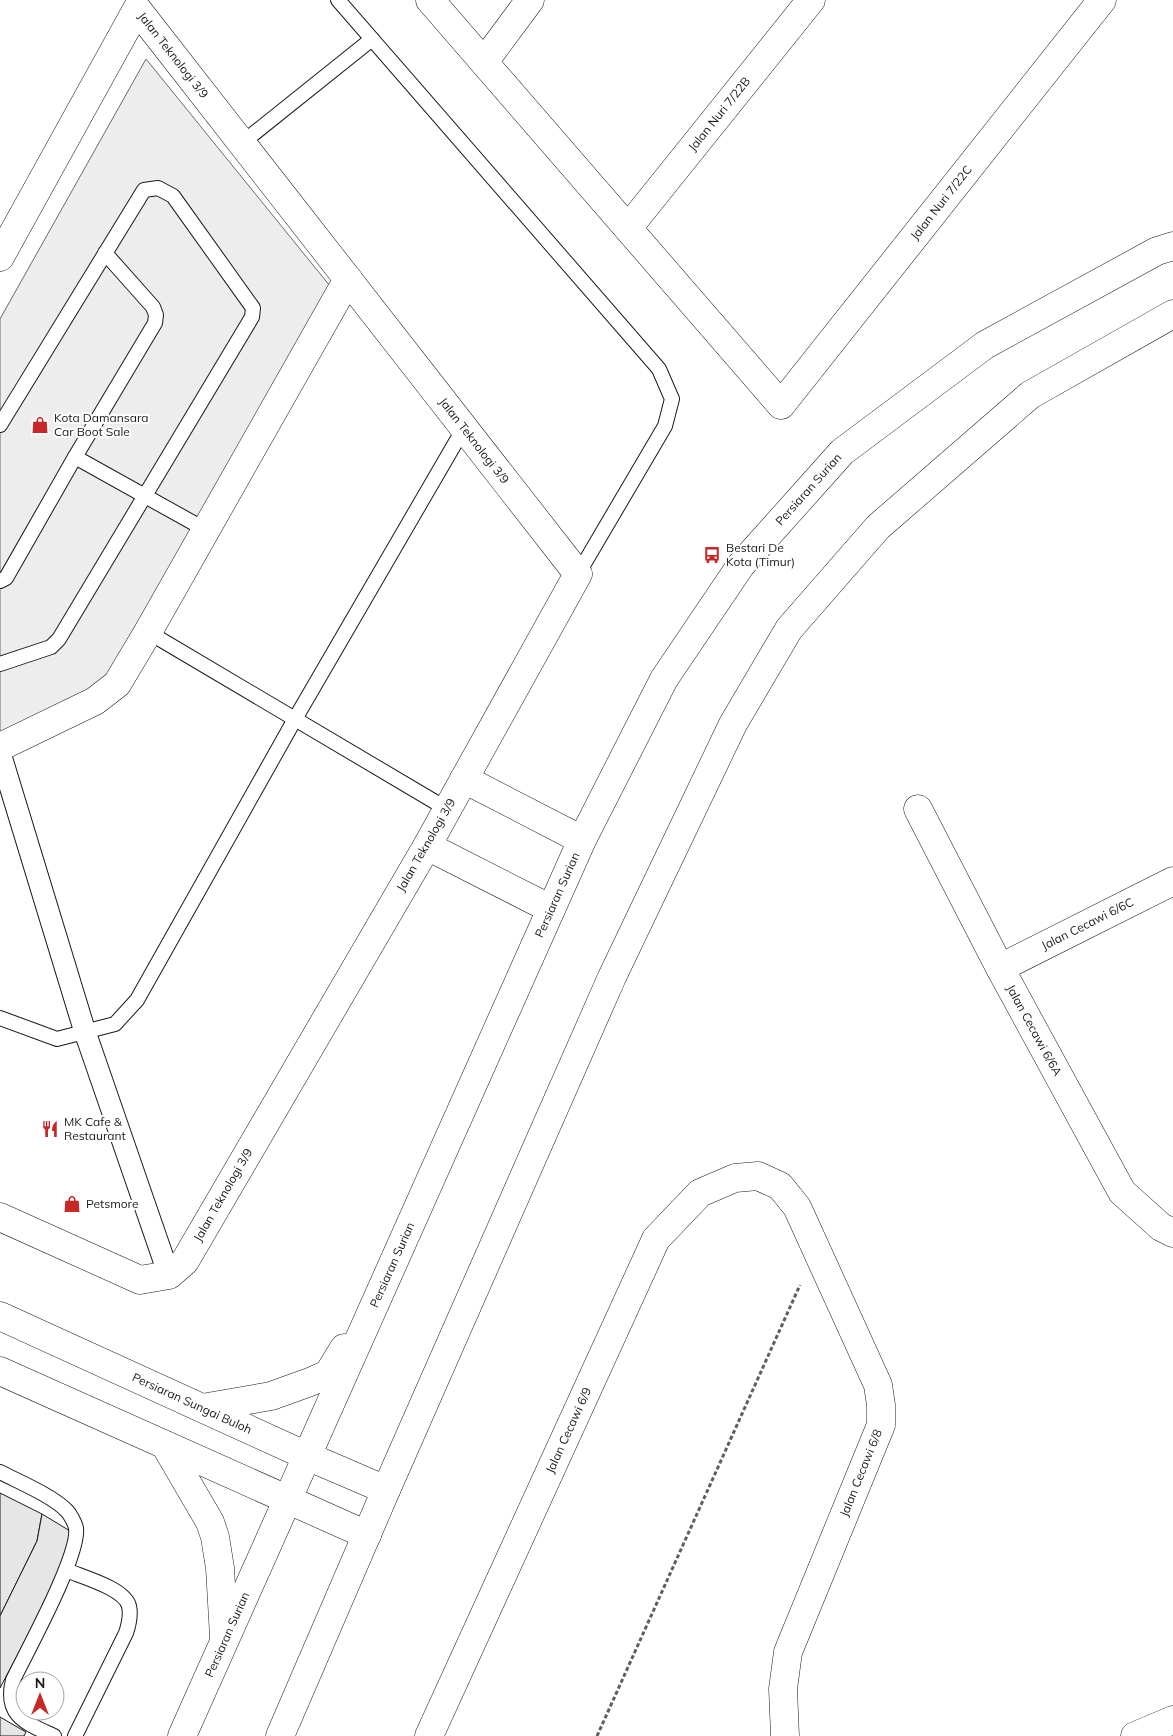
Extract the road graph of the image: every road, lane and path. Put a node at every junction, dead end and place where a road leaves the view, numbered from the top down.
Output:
1 (338, 0) edge
2 (430, 0) edge
3 (530, 0) edge
4 (811, 0) edge
5 (1102, 0) edge
6 (133, 4) edge
7 (372, 38) junction
8 (484, 62) junction
9 (242, 143) junction
10 (628, 228) junction
11 (1173, 246) edge
12 (106, 253) junction
13 (0, 257) edge
14 (348, 279) junction
15 (1173, 314) edge
16 (2, 415) edge
17 (464, 428) junction
18 (75, 457) junction
19 (145, 496) junction
20 (206, 530) junction
21 (578, 574) junction
22 (0, 581) edge
23 (148, 632) junction
24 (0, 664) edge
25 (295, 719) junction
26 (0, 747) edge
27 (0, 753) edge
28 (464, 779) junction
29 (447, 810) junction
30 (918, 810) dead end
31 (582, 840) junction
32 (427, 846) junction
33 (1173, 881) edge
34 (551, 909) junction
35 (1000, 968) junction
36 (0, 1018) edge
37 (85, 1032) junction
38 (758, 1176) joint
39 (0, 1217) edge
40 (1173, 1234) edge
41 (816, 1249) junction
42 (169, 1275) junction
43 (386, 1278) junction
44 (0, 1316) edge
45 (0, 1372) edge
46 (202, 1408) junction
47 (165, 1445) junction
48 (307, 1456) junction
49 (0, 1472) edge
50 (386, 1490) junction
51 (288, 1500) junction
52 (367, 1534) junction
53 (66, 1570) junction
54 (224, 1641) junction
55 (1173, 1720) edge
56 (436, 1733) edge
57 (54, 1736) edge
58 (76, 1736) edge
59 (182, 1736) edge
60 (280, 1736) edge
61 (597, 1736) edge
62 (784, 1736) edge
63 (1135, 1736) edge

1 - 7 lane
2 - 8 street
3 - 8 street
4 - 10 street, Jalan Nuri 7/22B
5 - 10 street, Jalan Nuri 7/22C
6 - 9 street, Jalan Teknologi 3/9
6 - 13 street, Jalan Teknologi 3/9
7 - 9 lane
7 - 21 lane
8 - 10 street
9 - 14 street, Jalan Teknologi 3/9
11 - 31 street, Persiaran Surian
12 - 16 lane
12 - 18 lane
12 - 19 lane
14 - 17 street, Jalan Teknologi 3/9
14 - 20 street
15 - 50 street
17 - 21 street, Jalan Teknologi 3/9
17 - 25 lane
18 - 19 lane
18 - 22 lane
19 - 20 lane
19 - 24 lane
20 - 23 street
21 - 28 street, Jalan Teknologi 3/9
23 - 25 lane
23 - 26 street
25 - 29 lane
25 - 37 lane
27 - 37 street
28 - 29 street, Jalan Teknologi 3/9
28 - 31 street
29 - 32 street, Jalan Teknologi 3/9
30 - 35 street, Jalan Cecawi 6/6A
31 - 34 street, Persiaran Surian
32 - 34 street
32 - 42 street, Jalan Teknologi 3/9
33 - 35 street, Jalan Cecawi 6/6C
34 - 43 street, Persiaran Surian
35 - 40 street, Jalan Cecawi 6/6A
36 - 37 lane
37 - 42 street
38 - 41 street, Jalan Cecawi 6/8
38 - 56 street, Jalan Cecawi 6/9
39 - 42 street
41 - 61 path
41 - 62 street, Jalan Cecawi 6/8
43 - 46 street
43 - 48 street, Persiaran Surian
44 - 46 street, Persiaran Sungai Buloh
45 - 47 street
46 - 48 street, Persiaran Sungai Buloh
47 - 51 street
47 - 54 street
48 - 50 street, Persiaran Sungai Buloh
48 - 51 street, Persiaran Surian
49 - 53 lane
50 - 52 street
51 - 52 street
51 - 54 street, Persiaran Surian
52 - 60 street
53 - 57 lane
53 - 58 lane
54 - 59 street, Persiaran Surian
55 - 63 street

